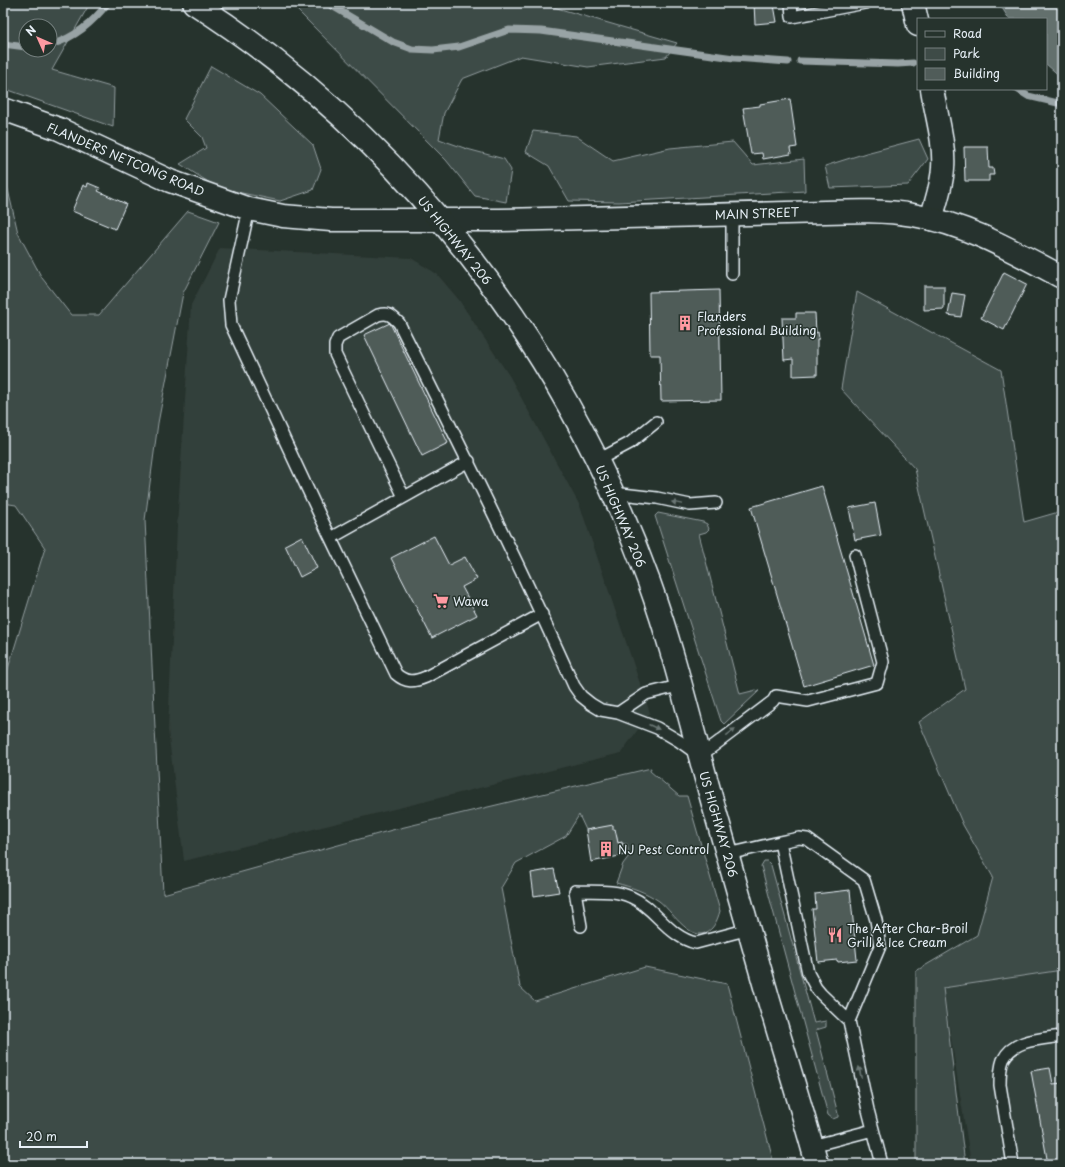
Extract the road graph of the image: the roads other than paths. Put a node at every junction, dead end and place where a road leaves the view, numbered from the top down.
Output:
1 (194, 3) edge
2 (791, 3) edge
3 (865, 3) edge
4 (913, 3) edge
5 (917, 21) edge
6 (932, 90) edge
7 (3, 110) edge
8 (249, 209) junction
9 (732, 214) junction
10 (931, 218) junction
11 (439, 220) junction
12 (732, 274) dead end
13 (1062, 277) edge
14 (656, 422) dead end
15 (598, 460) junction
16 (469, 461) junction
17 (613, 493) junction
18 (404, 497) junction
19 (716, 503) dead end
20 (331, 538) junction
21 (855, 555) dead end
22 (542, 614) junction
23 (682, 685) junction
24 (618, 713) junction
25 (700, 756) junction
26 (780, 842) junction
27 (728, 854) junction
28 (581, 926) dead end
29 (749, 929) junction
30 (849, 1021) junction
31 (1062, 1036) edge
32 (873, 1130) junction
33 (815, 1155) edge
34 (882, 1164) edge
35 (1013, 1164) edge

1 - 11 main road, US HIGHWAY 206
2 - 3 lane
4 - 5 main road
6 - 10 main road
7 - 8 main road, FLANDERS NETCONG ROAD
8 - 11 main road, FLANDERS NETCONG ROAD
8 - 20 lane
9 - 10 main road, MAIN STREET
9 - 11 main road, MAIN STREET
9 - 12 lane
10 - 13 main road, MAIN STREET
11 - 15 main road, US HIGHWAY 206
14 - 15 lane
15 - 17 main road, US HIGHWAY 206
16 - 18 lane
16 - 18 lane
16 - 22 lane
19 -> 17 lane
17 - 23 main road, US HIGHWAY 206
18 - 20 lane
20 - 22 lane
25 -> 21 lane
22 - 24 lane
23 - 24 lane
23 - 25 main road, US HIGHWAY 206
24 -> 25 lane
25 - 27 main road, US HIGHWAY 206
26 - 27 lane
26 - 30 lane
26 - 30 lane
27 - 29 main road, US HIGHWAY 206
28 - 29 lane
29 - 33 main road, US HIGHWAY 206
32 -> 30 lane
31 - 35 lane
32 - 33 lane
32 - 34 lane

